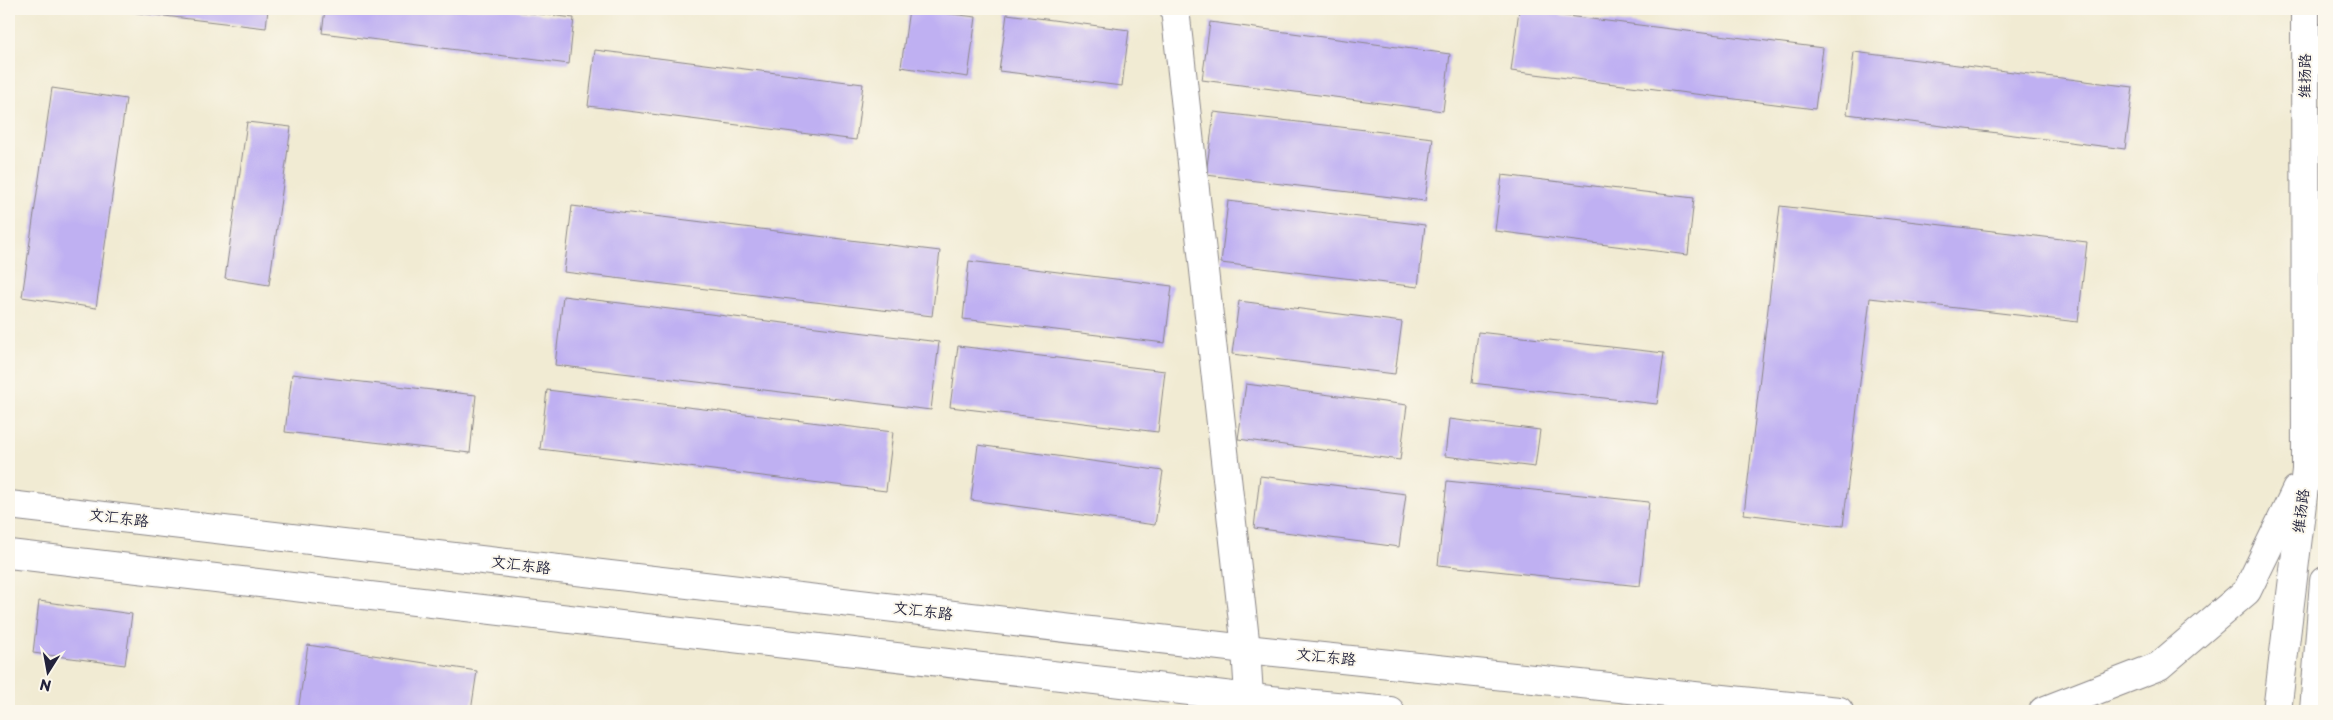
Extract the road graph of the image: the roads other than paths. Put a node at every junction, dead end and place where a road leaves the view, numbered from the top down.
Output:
1 (1174, 9) edge
2 (2305, 9) edge
3 (2306, 470) junction
4 (9, 505) edge
5 (9, 554) edge
6 (2324, 581) edge
7 (1246, 649) junction
8 (1250, 704) edge
9 (1390, 711) edge
10 (1838, 711) edge
11 (2043, 711) edge
12 (2277, 711) edge
13 (2314, 711) edge

1 - 7 main road
2 - 3 main road, 维扬路
3 - 11 main road
3 - 12 main road, 维扬路
4 - 7 main road, 文汇东路
5 - 8 main road
6 - 13 main road
7 - 8 main road
7 - 10 main road, 文汇东路
8 - 9 main road

